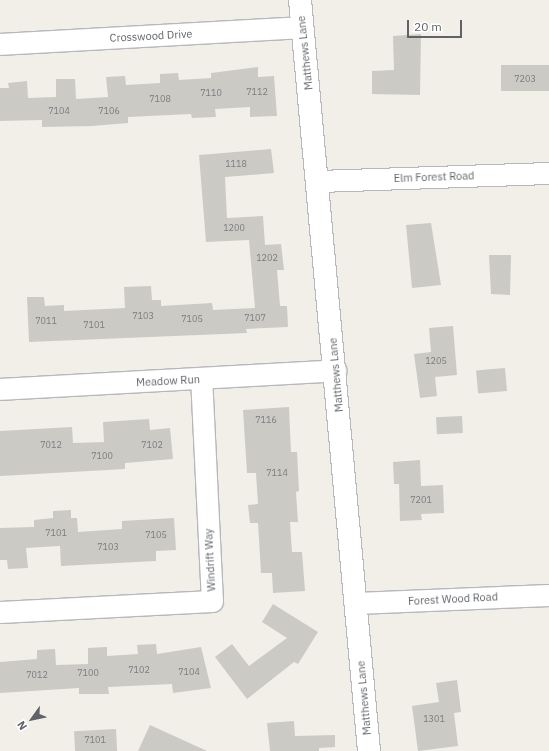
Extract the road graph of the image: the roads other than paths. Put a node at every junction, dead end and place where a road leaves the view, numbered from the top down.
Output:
1 (300, 0) edge
2 (302, 27) junction
3 (0, 44) edge
4 (549, 173) edge
5 (319, 181) junction
6 (335, 370) junction
7 (202, 379) junction
8 (0, 389) edge
9 (549, 595) edge
10 (356, 603) junction
11 (0, 612) edge
12 (369, 751) edge

1 - 2 street, Matthews Lane
2 - 3 street, Crosswood Drive
2 - 5 street, Matthews Lane
4 - 5 street, Elm Forest Road
5 - 6 street, Matthews Lane
6 - 7 street, Meadow Run
6 - 10 street, Matthews Lane
7 - 8 street, Meadow Run
7 - 11 street, Windrift Way
9 - 10 street, Forest Wood Road
10 - 12 street, Matthews Lane

